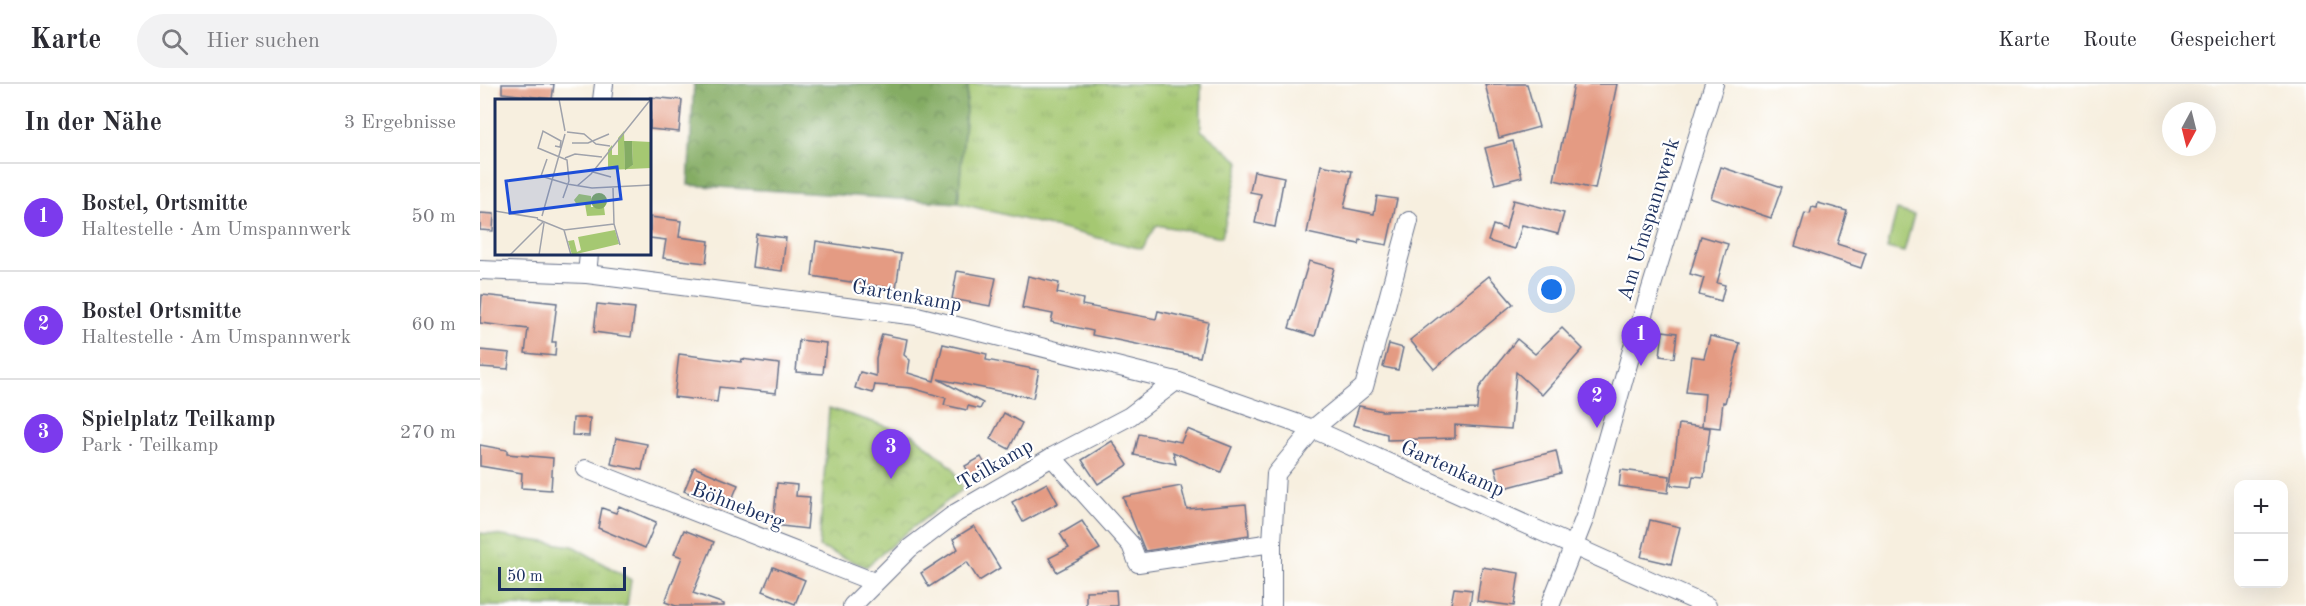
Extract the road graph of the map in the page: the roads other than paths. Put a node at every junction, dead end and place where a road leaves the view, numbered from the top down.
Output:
1 (604, 84) edge
2 (1714, 84) edge
3 (602, 99) edge
4 (1409, 221) dead end
5 (589, 255) edge
6 (480, 270) edge
7 (587, 274) junction
8 (1176, 381) junction
9 (1313, 429) junction
10 (1052, 457) junction
11 (586, 469) dead end
12 (1272, 543) junction
13 (1575, 547) junction
14 (874, 582) junction
15 (852, 606) edge
16 (1272, 606) edge
17 (1550, 606) edge
18 (1707, 606) edge

1 - 3 street
2 - 13 street, Am Umspannwerk
4 - 9 street
5 - 7 street
6 - 7 street, Gartenkamp
7 - 8 street, Gartenkamp
8 - 9 street, Gartenkamp
8 - 10 street, Teilkamp
9 - 12 street
9 - 13 street, Gartenkamp
10 - 12 street
10 - 14 street, Teilkamp
11 - 14 street, Böhneberg
12 - 16 street
13 - 17 street, Am Umspannwerk
13 - 18 street, Gartenkamp
14 - 15 street, Teilkamp

